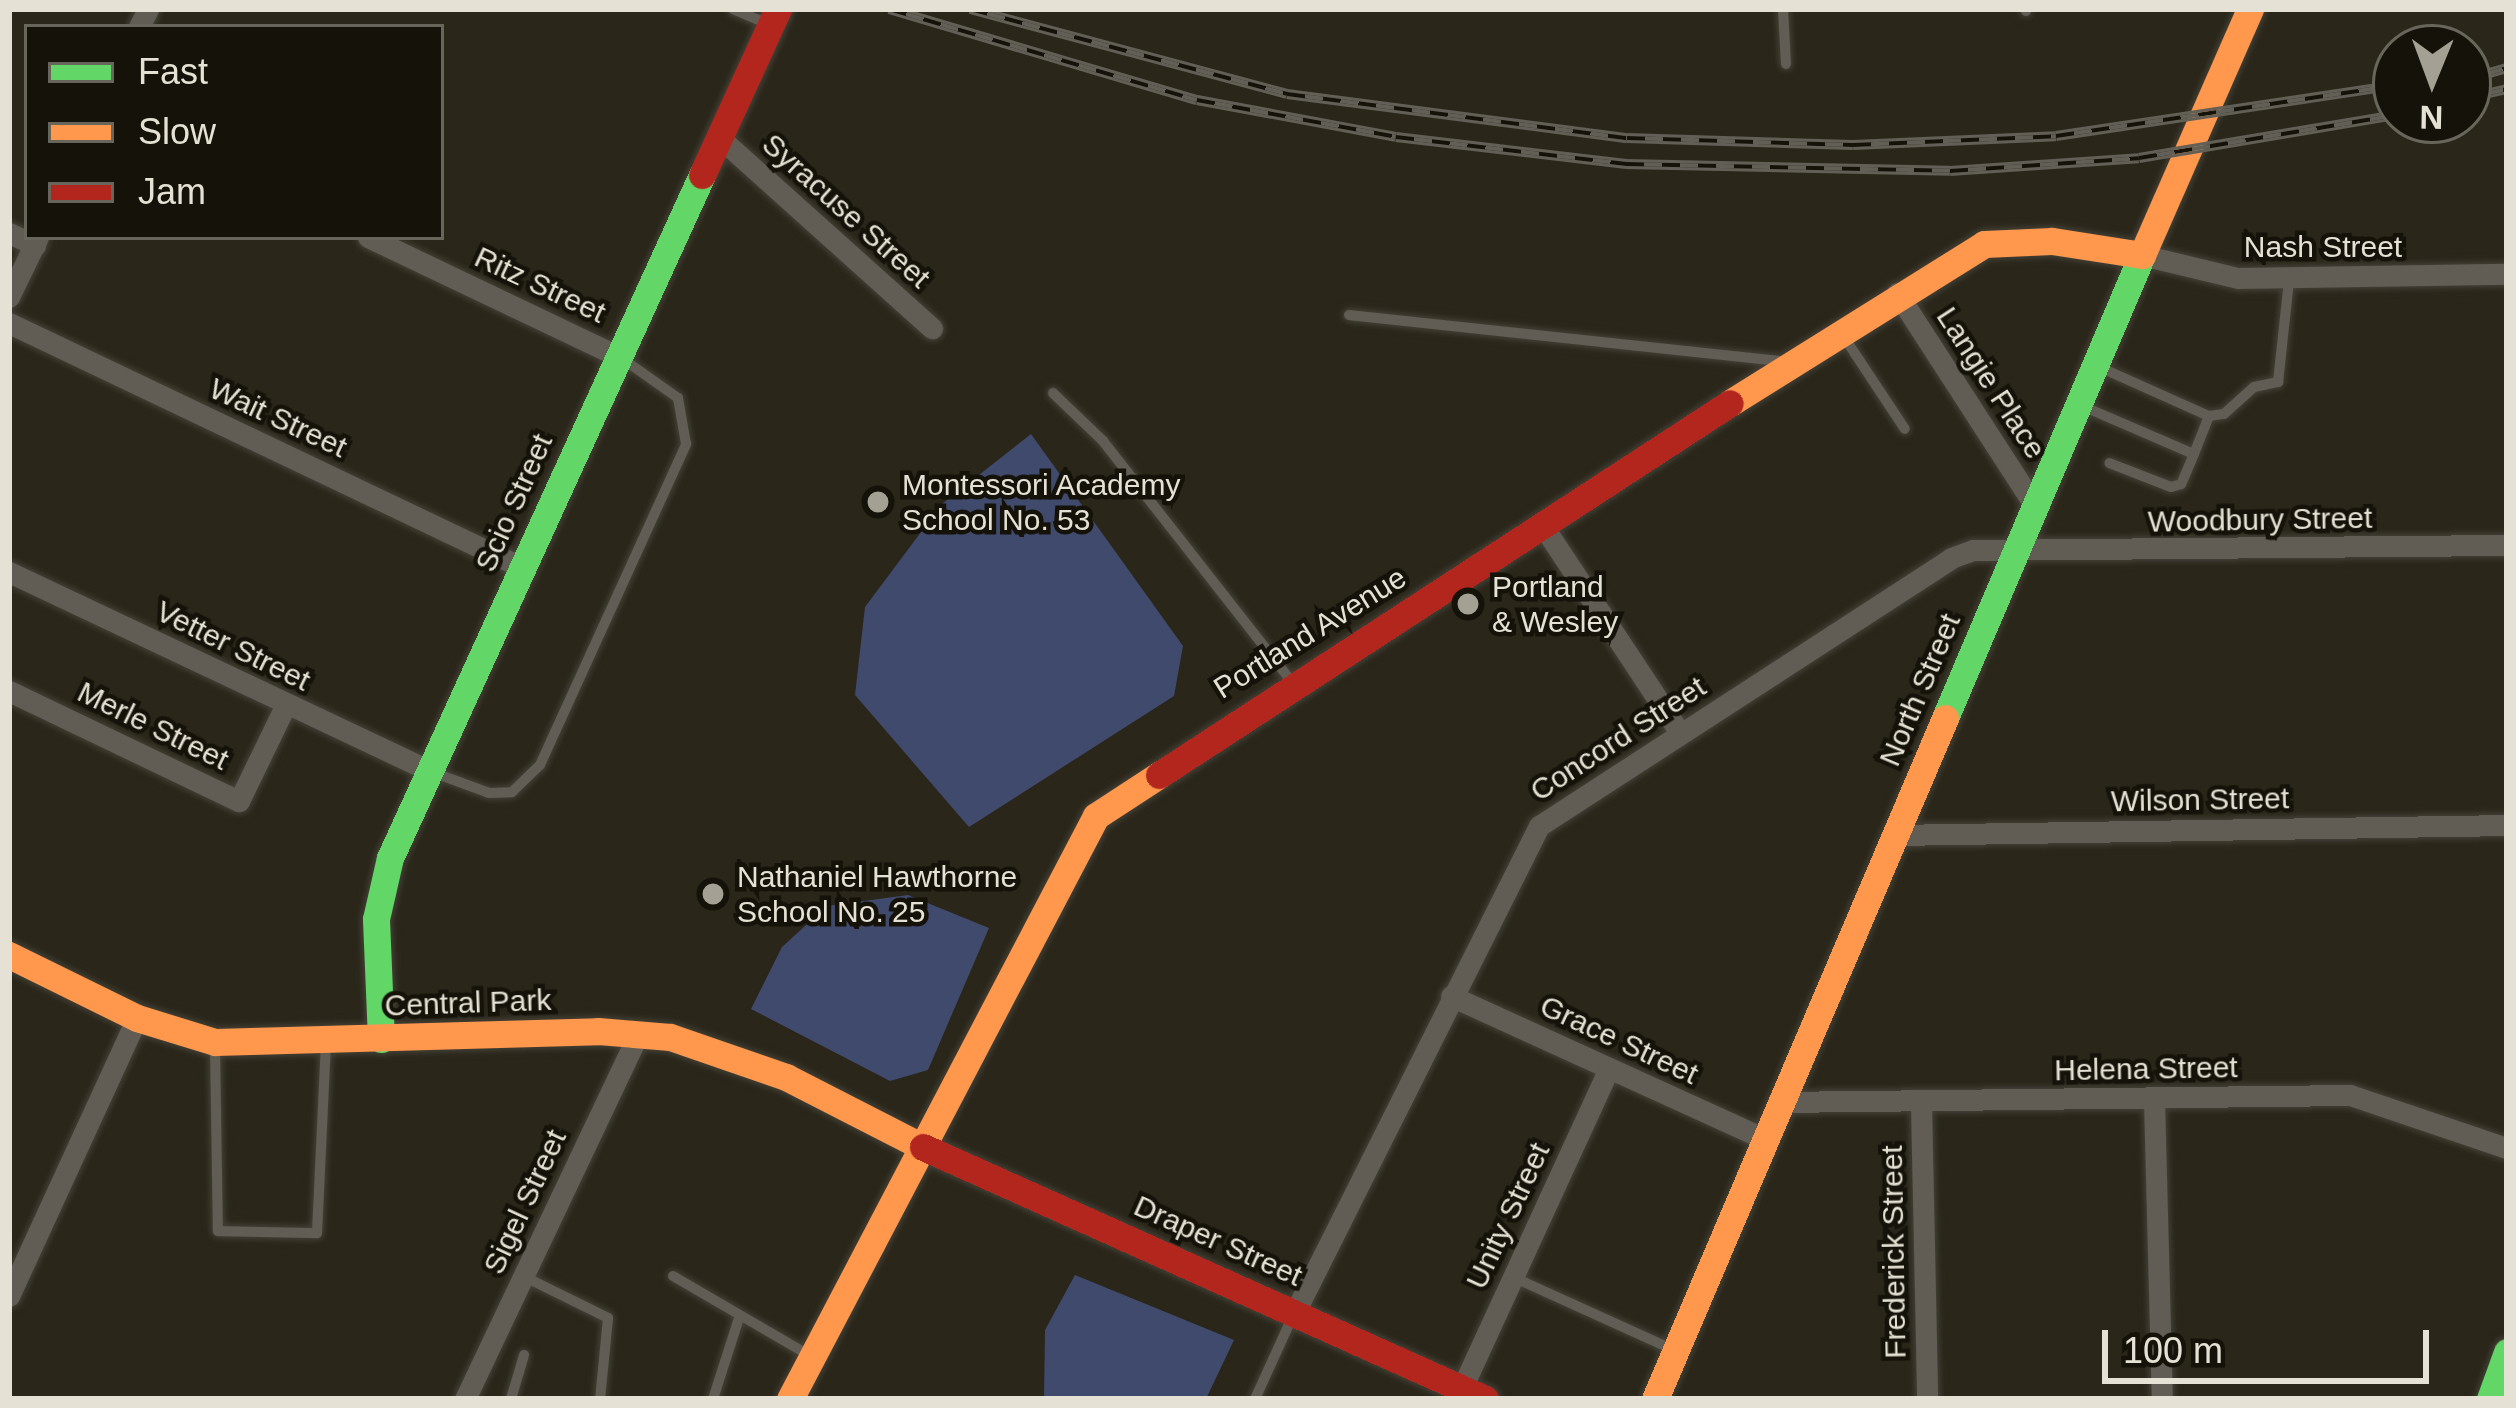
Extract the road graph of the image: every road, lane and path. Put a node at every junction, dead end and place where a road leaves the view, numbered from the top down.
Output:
1 (733, 9) edge
2 (1783, 9) edge
3 (2250, 9) edge
4 (774, 17) edge
5 (1786, 64) dead end
6 (720, 138) junction
7 (374, 240) edge
8 (36, 241) edge
9 (2142, 255) junction
10 (2507, 274) edge
11 (2289, 280) junction
12 (1897, 293) junction
13 (9, 297) edge
14 (1348, 315) dead end
15 (9, 323) edge
16 (932, 328) dead end
17 (1840, 332) junction
18 (620, 356) junction
19 (1791, 363) junction
20 (2094, 365) junction
21 (1053, 393) dead end
22 (2078, 404) junction
23 (2209, 416) junction
24 (1905, 429) dead end
25 (2194, 454) junction
26 (2109, 463) dead end
27 (2036, 506) junction
28 (1543, 526) junction
29 (2507, 545) edge
30 (2014, 555) junction
31 (521, 567) junction
32 (9, 572) edge
33 (1292, 682) junction
34 (9, 691) edge
35 (286, 704) junction
36 (1680, 733) junction
37 (432, 772) junction
38 (2507, 825) edge
39 (1894, 835) junction
40 (9, 955) edge
41 (1451, 996) junction
42 (137, 1018) junction
43 (639, 1031) junction
44 (381, 1040) junction
45 (326, 1041) junction
46 (215, 1042) junction
47 (1609, 1069) junction
48 (2155, 1100) junction
49 (1778, 1102) junction
50 (1921, 1103) junction
51 (1762, 1138) junction
52 (923, 1147) junction
53 (2507, 1148) edge
54 (523, 1276) junction
55 (673, 1276) dead end
56 (1513, 1277) junction
57 (9, 1296) edge
58 (1295, 1312) junction
59 (740, 1315) junction
60 (1675, 1350) junction
61 (2507, 1352) edge
62 (524, 1355) dead end
63 (812, 1357) junction
64 (1473, 1394) edge
65 (465, 1399) edge
66 (511, 1399) edge
67 (600, 1399) edge
68 (713, 1399) edge
69 (790, 1399) edge
70 (1256, 1399) edge
71 (1655, 1399) edge
72 (1927, 1399) edge
73 (2162, 1399) edge
74 (2490, 1399) edge

1 - 4 lane
2 - 5 lane
3 - 9 main road, North Street
4 - 6 main road, Scio Street
6 - 16 street, Syracuse Street
6 - 18 main road, Scio Street
7 - 18 street, Ritz Street
8 - 13 street
9 - 11 street, Nash Street
9 - 12 main road, Portland Avenue
9 - 20 main road, North Street
10 - 11 street, Nash Street
11 - 23 lane
12 - 17 main road, Portland Avenue
12 - 27 street, Langie Place
14 - 19 lane
15 - 31 street, Wait Street
17 - 19 main road, Portland Avenue
17 - 24 lane
18 - 31 main road, Scio Street
18 - 37 lane
19 - 28 main road, Portland Avenue
20 - 22 main road, North Street
20 - 23 lane
21 - 33 lane
22 - 25 lane
22 - 27 main road, North Street
23 - 25 lane
25 - 26 lane
27 - 30 main road, North Street
28 - 33 main road, Portland Avenue
28 - 36 street
29 - 30 street, Woodbury Street
30 - 36 street, Concord Street
30 - 39 main road, North Street
31 - 37 main road, Scio Street
32 - 35 street, Vetter Street
33 - 52 main road, Portland Avenue
34 - 35 street, Merle Street
35 - 37 street, Vetter Street
36 - 41 street, Concord Street
37 - 44 main road, Scio Street
38 - 39 street, Wilson Street
39 - 49 main road, North Street
40 - 42 main road, Central Park
41 - 47 street, Grace Street
41 - 58 street, Concord Street
42 - 46 main road, Central Park
42 - 57 street
43 - 44 main road, Central Park
43 - 52 main road, Central Park
43 - 54 street, Sigel Street
44 - 45 main road, Central Park
45 - 46 main road, Central Park
45 - 46 lane
47 - 51 street, Grace Street
47 - 56 street, Unity Street
48 - 50 street, Helena Street
48 - 53 street, Helena Street
48 - 73 street
49 - 50 street, Helena Street
49 - 51 main road, North Street
50 - 72 street, Frederick Street
51 - 60 main road, North Street
52 - 58 main road, Draper Street
52 - 63 main road, Portland Avenue
54 - 65 street, Sigel Street
54 - 67 lane
55 - 59 lane
56 - 60 lane
56 - 64 street, Unity Street
58 - 64 main road, Draper Street
58 - 70 lane
59 - 63 lane
59 - 68 lane
60 - 71 main road, North Street
61 - 74 main road
62 - 66 lane
63 - 69 main road, Portland Avenue

